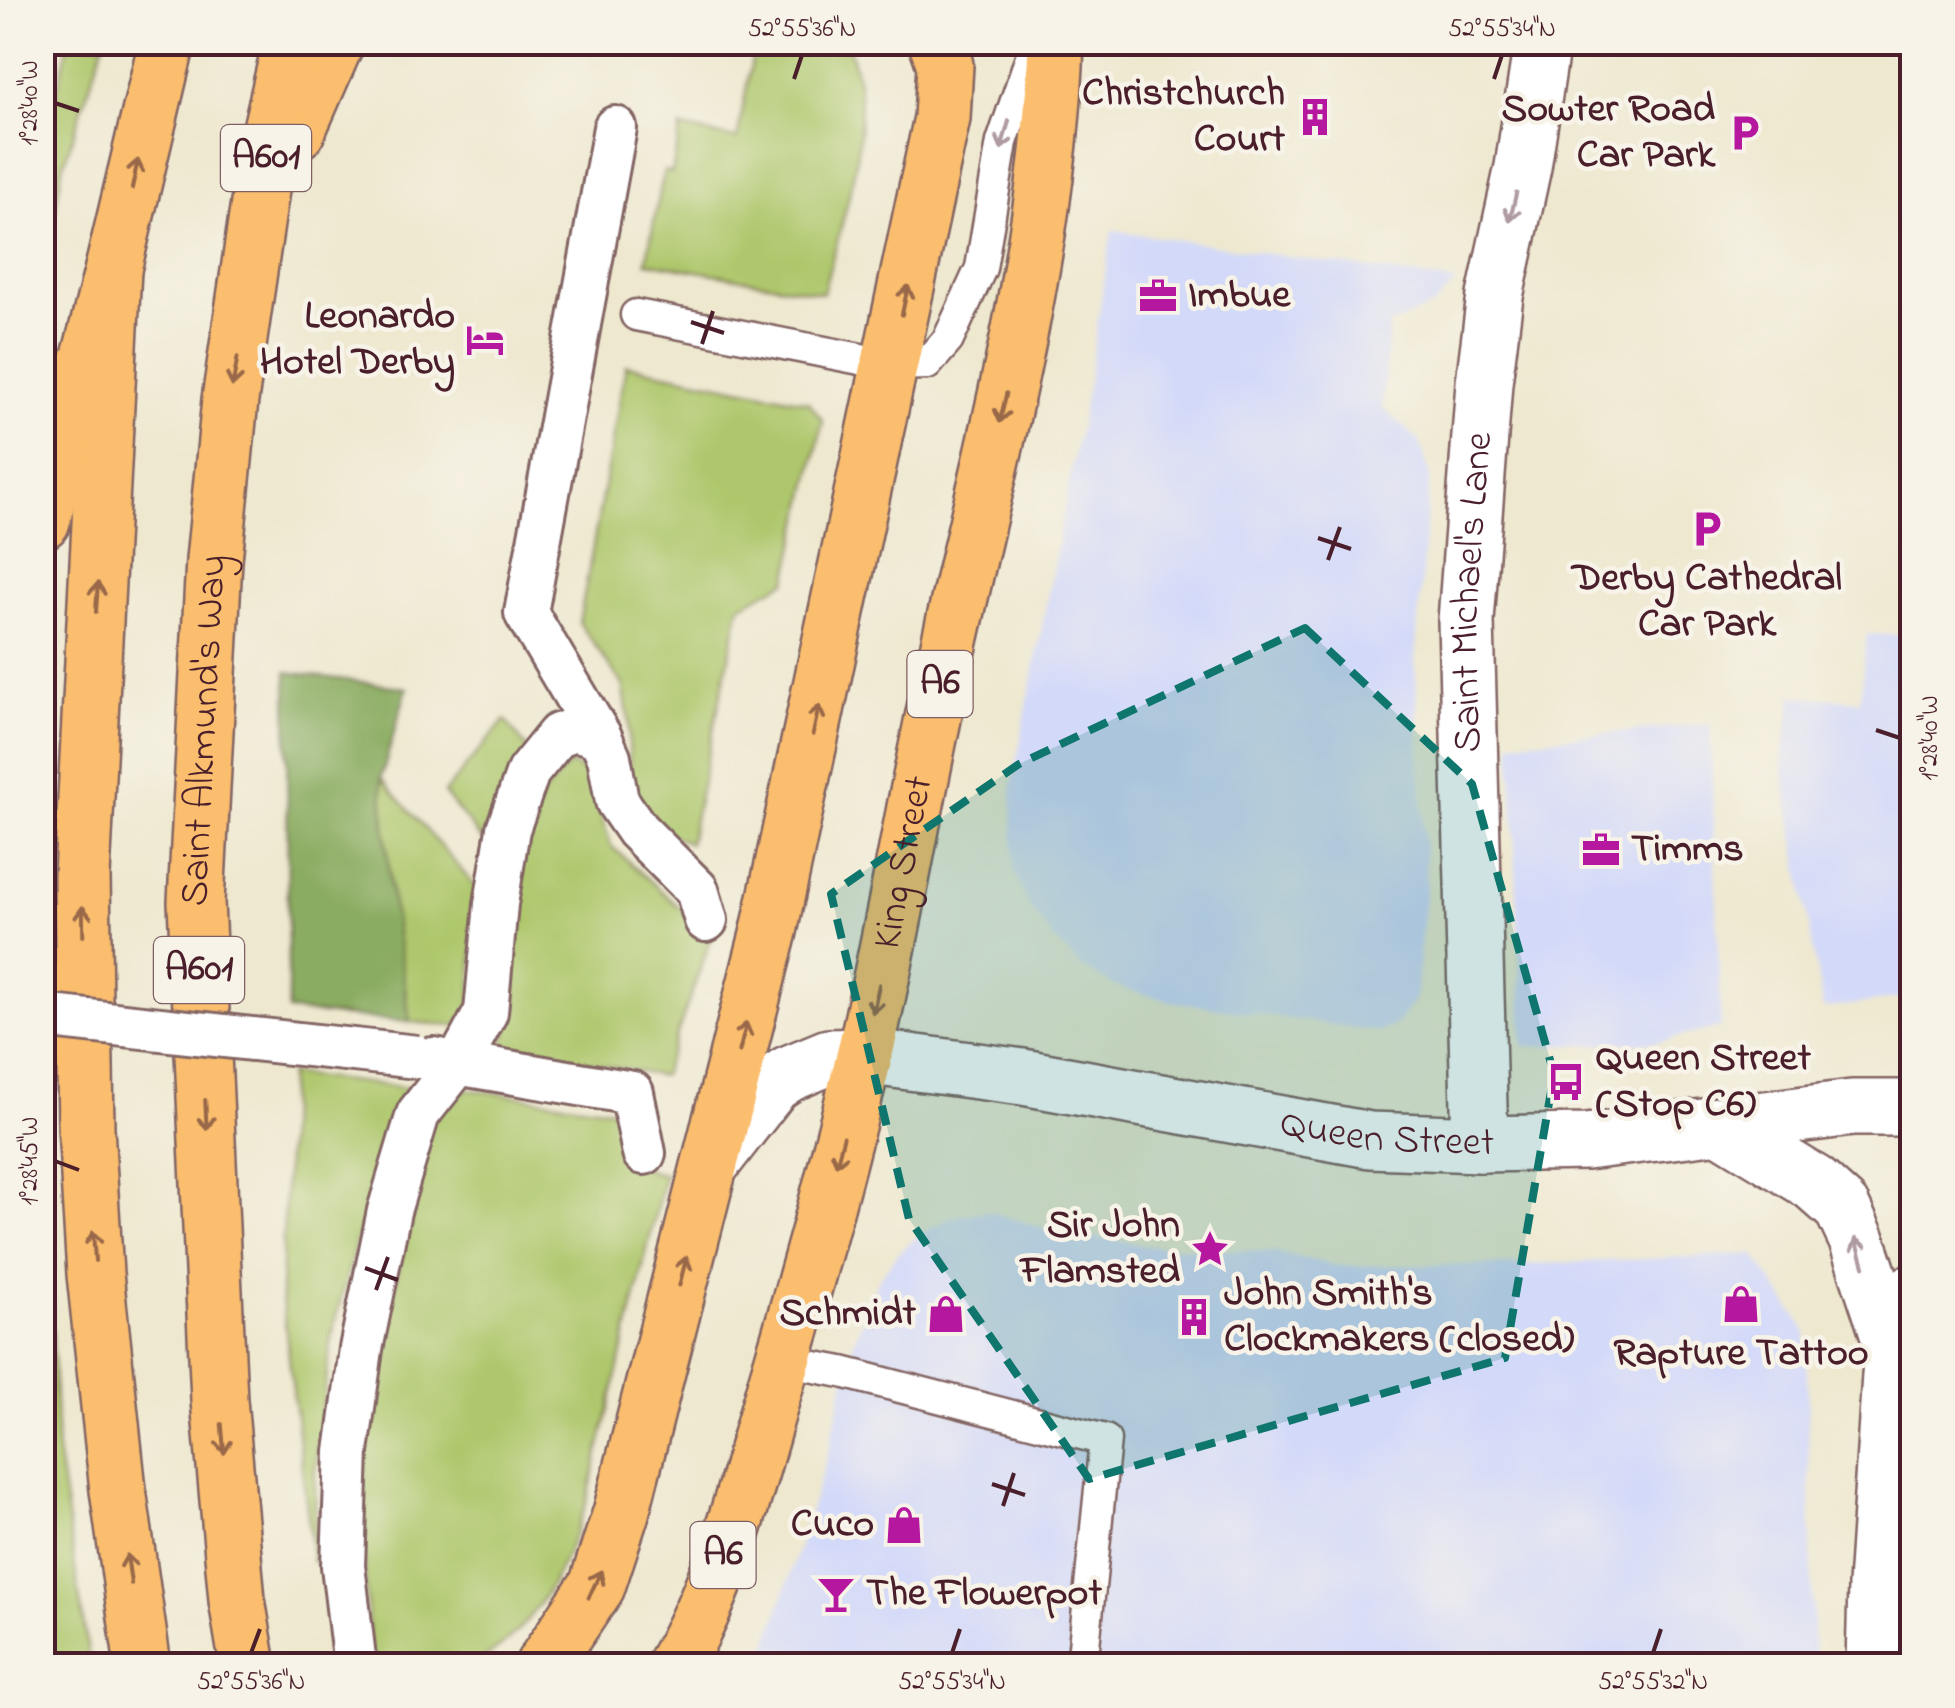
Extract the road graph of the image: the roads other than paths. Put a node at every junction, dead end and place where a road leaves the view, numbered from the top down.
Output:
1 (166, 42) edge
2 (291, 42) edge
3 (336, 42) edge
4 (937, 42) edge
5 (1036, 42) edge
6 (1056, 42) edge
7 (1542, 42) edge
8 (615, 128) dead end
9 (114, 269) junction
10 (246, 275) junction
11 (636, 315) dead end
12 (891, 365) junction
13 (42, 521) edge
14 (600, 738) junction
15 (706, 920) dead end
16 (42, 1016) edge
17 (864, 1056) junction
18 (460, 1062) junction
19 (1912, 1108) edge
20 (1719, 1125) junction
21 (1480, 1144) junction
22 (644, 1153) dead end
23 (710, 1166) junction
24 (1912, 1292) edge
25 (1892, 1344) junction
26 (783, 1361) junction
27 (143, 1666) edge
28 (248, 1666) edge
29 (355, 1666) edge
30 (543, 1666) edge
31 (674, 1666) edge
32 (1082, 1666) edge
33 (1874, 1666) edge

9 -> 1 main road
2 - 10 main road, Saint Alkmund's Way / A601
3 - 10 main road
12 -> 4 main road
5 -> 12 lane
6 -> 17 main road, King Street / A6
7 -> 21 street, Saint Michael's Lane
8 - 14 street
9 - 13 main road
27 -> 9 main road
10 -> 28 main road, Saint Alkmund's Way / A601
11 - 12 lane
23 -> 12 main road
14 - 15 street
14 - 18 street
16 - 18 street, bridge
17 - 21 street, Queen Street
17 - 23 street, Queen Street
17 -> 26 main road, King Street / A6
18 - 22 street
18 - 29 street
19 - 20 street, Queen Street
20 - 21 street, Queen Street
25 -> 20 street
30 -> 23 main road
24 - 25 street
25 - 33 street
26 - 31 main road, King Street / A6
26 - 32 lane

